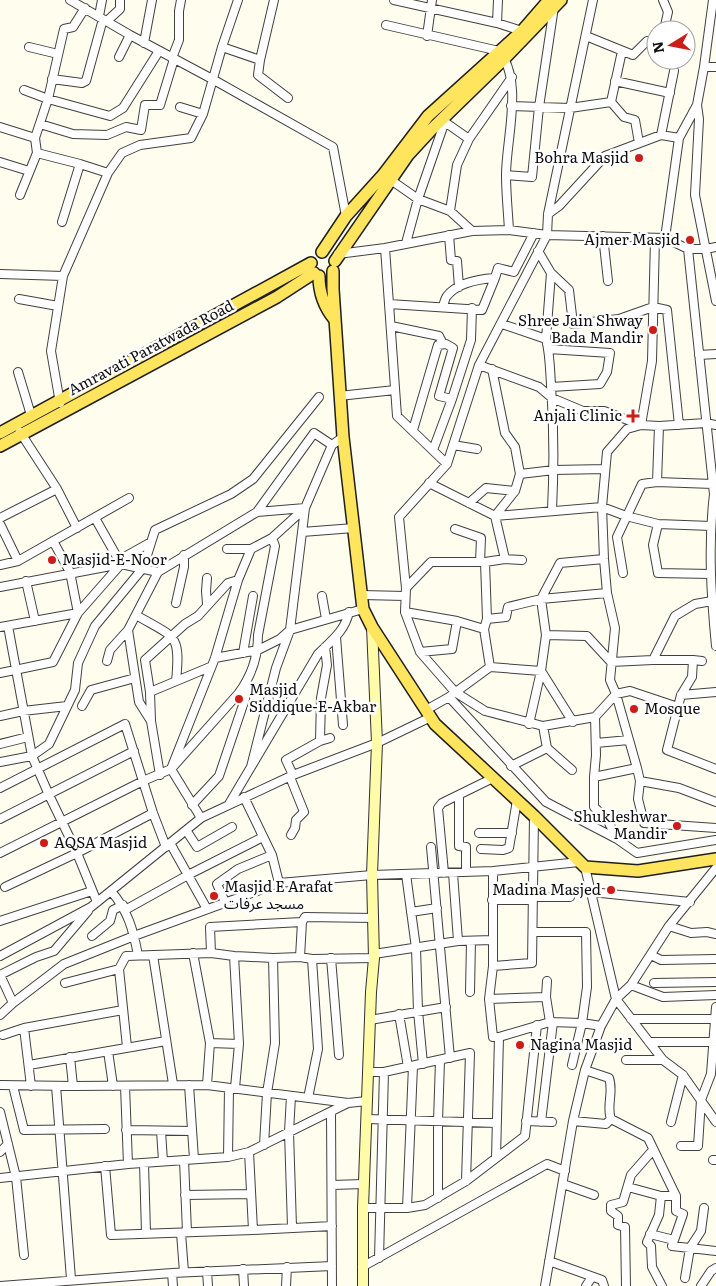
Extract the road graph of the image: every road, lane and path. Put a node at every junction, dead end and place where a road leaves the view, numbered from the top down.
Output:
1 (70, 0) edge
2 (102, 0) edge
3 (120, 0) edge
4 (152, 0) edge
5 (181, 0) edge
6 (238, 0) edge
7 (274, 0) edge
8 (394, 0) edge
9 (432, 0) edge
10 (498, 0) edge
11 (593, 0) edge
12 (663, 0) edge
13 (715, 1) edge
14 (555, 2) edge
15 (83, 5) edge
16 (539, 6) edge
17 (431, 9) junction
18 (103, 19) junction
19 (666, 20) edge
20 (497, 23) junction
21 (386, 25) dead end
22 (522, 30) junction
23 (130, 35) junction
24 (427, 36) junction
25 (586, 36) junction
26 (646, 42) edge
27 (144, 43) junction
28 (29, 47) dead end
29 (222, 47) junction
30 (622, 50) junction
31 (159, 51) junction
32 (58, 54) junction
33 (502, 55) junction
34 (119, 57) dead end
35 (173, 58) junction
36 (260, 60) junction
37 (704, 67) junction
38 (716, 67) edge
39 (674, 72) dead end
40 (512, 77) junction
41 (52, 79) junction
42 (214, 80) junction
43 (615, 81) junction
44 (24, 90) dead end
45 (670, 93) junction
46 (288, 98) dead end
47 (48, 99) junction
48 (611, 102) junction
49 (697, 105) junction
50 (511, 106) junction
51 (180, 107) dead end
52 (539, 108) junction
53 (570, 108) junction
54 (203, 114) junction
55 (443, 120) junction
56 (40, 124) junction
57 (0, 127) edge
58 (661, 135) junction
59 (35, 138) junction
60 (679, 138) junction
61 (469, 139) junction
62 (639, 143) junction
63 (37, 153) junction
64 (0, 162) edge
65 (80, 164) junction
66 (28, 171) junction
67 (108, 173) junction
68 (506, 176) junction
69 (386, 178) junction
70 (20, 195) dead end
71 (418, 199) junction
72 (450, 211) junction
73 (548, 214) junction
74 (346, 216) junction
75 (62, 222) dead end
76 (509, 230) junction
77 (472, 231) junction
78 (534, 233) junction
79 (547, 234) junction
80 (449, 235) junction
81 (602, 236) junction
82 (655, 238) junction
83 (665, 238) junction
84 (406, 244) junction
85 (716, 247) edge
86 (385, 248) junction
87 (688, 249) junction
88 (706, 249) junction
89 (538, 251) junction
90 (322, 252) junction
91 (336, 262) junction
92 (315, 271) junction
93 (551, 273) junction
94 (0, 274) edge
95 (63, 276) junction
96 (495, 278) junction
97 (608, 280) dead end
98 (458, 286) junction
99 (19, 299) dead end
100 (716, 301) edge
101 (388, 304) junction
102 (58, 306) junction
103 (443, 307) junction
104 (653, 307) junction
105 (472, 308) junction
106 (335, 320) junction
107 (502, 324) junction
108 (391, 326) junction
109 (546, 339) junction
110 (443, 344) junction
111 (549, 349) junction
112 (716, 354) edge
113 (699, 355) junction
114 (479, 365) junction
115 (492, 369) junction
116 (18, 372) dead end
117 (551, 387) junction
118 (395, 390) junction
119 (339, 396) junction
120 (319, 397) dead end
121 (552, 398) junction
122 (452, 399) junction
123 (61, 406) junction
124 (31, 415) junction
125 (706, 423) junction
126 (15, 424) junction
127 (641, 425) junction
128 (679, 425) junction
129 (716, 425) edge
130 (659, 426) junction
131 (413, 430) junction
132 (0, 433) edge
133 (22, 434) junction
134 (343, 437) junction
135 (332, 445) junction
136 (453, 445) junction
137 (0, 446) edge
138 (477, 449) dead end
139 (433, 450) junction
140 (713, 450) edge
141 (447, 464) junction
142 (605, 469) junction
143 (554, 470) junction
144 (520, 474) junction
145 (656, 482) junction
146 (429, 483) junction
147 (714, 484) junction
148 (57, 489) junction
149 (515, 491) junction
150 (715, 494) edge
151 (129, 498) dead end
152 (469, 503) junction
153 (602, 507) junction
154 (306, 508) junction
155 (552, 510) junction
156 (257, 512) junction
157 (495, 516) junction
158 (626, 516) junction
159 (0, 518) edge
160 (95, 518) junction
161 (0, 524) edge
162 (658, 524) junction
163 (711, 526) junction
164 (77, 528) junction
165 (354, 528) junction
166 (455, 529) dead end
167 (302, 532) junction
168 (272, 538) junction
169 (54, 541) junction
170 (151, 542) junction
171 (227, 549) dead end
172 (250, 549) junction
173 (184, 555) junction
174 (604, 558) junction
175 (505, 559) junction
176 (522, 560) dead end
177 (18, 561) junction
178 (120, 562) junction
179 (483, 562) junction
180 (713, 564) edge
181 (0, 565) edge
182 (143, 568) junction
183 (70, 572) junction
184 (158, 572) junction
185 (623, 573) dead end
186 (711, 574) junction
187 (207, 578) dead end
188 (238, 580) junction
189 (26, 581) junction
190 (0, 587) edge
191 (405, 592) junction
192 (607, 593) junction
193 (362, 595) junction
194 (253, 596) dead end
195 (322, 596) dead end
196 (541, 599) junction
197 (712, 601) junction
198 (176, 603) dead end
199 (207, 604) junction
200 (363, 609) junction
201 (349, 612) junction
202 (405, 612) junction
203 (78, 613) junction
204 (136, 616) junction
205 (326, 619) junction
206 (486, 619) junction
207 (35, 621) junction
208 (457, 621) junction
209 (4, 626) edge
210 (372, 627) junction
211 (484, 629) junction
212 (128, 630) junction
213 (290, 630) junction
214 (172, 636) junction
215 (546, 636) junction
216 (336, 637) junction
217 (716, 646) edge
218 (325, 647) junction
219 (258, 650) junction
220 (420, 652) junction
221 (243, 653) junction
222 (215, 658) junction
223 (107, 660) dead end
224 (653, 660) junction
225 (693, 660) junction
226 (702, 660) dead end
227 (611, 662) junction
228 (490, 667) junction
229 (210, 668) junction
230 (16, 670) junction
231 (541, 671) junction
232 (0, 673) edge
233 (135, 678) junction
234 (176, 681) junction
235 (247, 682) junction
236 (150, 692) junction
237 (716, 692) edge
238 (452, 694) junction
239 (616, 694) junction
240 (680, 695) junction
241 (67, 706) junction
242 (82, 706) dead end
243 (678, 707) junction
244 (23, 711) junction
245 (428, 714) junction
246 (0, 716) edge
247 (594, 717) junction
248 (151, 721) junction
249 (573, 722) junction
250 (529, 724) junction
251 (343, 725) dead end
252 (543, 726) junction
253 (28, 737) junction
254 (330, 738) dead end
255 (629, 740) junction
256 (320, 741) junction
257 (377, 743) junction
258 (596, 743) junction
259 (0, 744) edge
260 (547, 748) junction
261 (134, 751) junction
262 (32, 756) junction
263 (0, 762) edge
264 (512, 766) junction
265 (251, 767) junction
266 (638, 768) junction
267 (38, 769) junction
268 (171, 769) junction
269 (716, 769) edge
270 (572, 770) dead end
271 (160, 774) junction
272 (292, 776) junction
273 (594, 777) junction
274 (493, 778) junction
275 (143, 781) junction
276 (640, 781) junction
277 (0, 788) edge
278 (49, 795) junction
279 (459, 796) junction
280 (244, 797) junction
281 (517, 800) junction
282 (716, 802) edge
283 (229, 804) junction
284 (192, 805) junction
285 (153, 813) junction
286 (534, 816) junction
287 (201, 818) junction
288 (0, 820) edge
289 (62, 821) junction
290 (232, 827) dead end
291 (716, 828) edge
292 (186, 830) junction
293 (479, 833) dead end
294 (512, 833) junction
295 (291, 835) dead end
296 (263, 837) junction
297 (617, 839) junction
298 (716, 840) edge
299 (168, 845) junction
300 (431, 847) dead end
301 (481, 849) dead end
302 (0, 853) edge
303 (77, 853) junction
304 (272, 855) junction
305 (716, 859) edge
306 (582, 864) junction
307 (533, 866) junction
308 (716, 868) edge
309 (493, 871) junction
310 (466, 872) junction
311 (453, 873) junction
312 (406, 874) junction
313 (434, 874) junction
314 (444, 874) junction
315 (188, 875) junction
316 (372, 875) junction
317 (279, 883) junction
318 (5, 887) dead end
319 (92, 891) junction
320 (111, 891) junction
321 (592, 892) junction
322 (570, 897) dead end
323 (533, 898) junction
324 (492, 900) junction
325 (225, 902) junction
326 (690, 902) junction
327 (94, 905) junction
328 (124, 908) junction
329 (437, 908) junction
330 (207, 909) junction
331 (411, 912) junction
332 (374, 918) junction
333 (1, 919) edge
334 (302, 922) junction
335 (669, 926) junction
336 (533, 932) junction
337 (716, 934) edge
338 (92, 936) dead end
339 (134, 936) junction
340 (492, 940) junction
341 (458, 941) junction
342 (471, 941) junction
343 (441, 945) junction
344 (416, 948) junction
345 (193, 953) junction
346 (211, 953) junction
347 (138, 955) junction
348 (153, 955) junction
349 (651, 955) junction
350 (0, 956) edge
351 (234, 956) junction
352 (374, 956) junction
353 (300, 957) junction
354 (273, 958) junction
355 (312, 958) junction
356 (332, 958) junction
357 (716, 959) edge
358 (494, 966) junction
359 (119, 968) junction
360 (547, 981) dead end
361 (716, 982) edge
362 (65, 983) dead end
363 (654, 983) dead end
364 (631, 985) junction
365 (3, 989) edge
366 (470, 992) dead end
367 (716, 995) edge
368 (546, 997) junction
369 (489, 999) junction
370 (616, 999) junction
371 (13, 1003) junction
372 (446, 1007) junction
373 (716, 1008) edge
374 (123, 1010) junction
375 (418, 1011) junction
376 (399, 1014) junction
377 (0, 1015) edge
378 (631, 1019) junction
379 (715, 1019) edge
380 (370, 1020) junction
381 (552, 1022) junction
382 (582, 1023) junction
383 (537, 1025) junction
384 (602, 1026) junction
385 (24, 1028) junction
386 (3, 1035) dead end
387 (499, 1037) junction
388 (166, 1041) junction
389 (649, 1042) junction
390 (713, 1042) junction
391 (210, 1043) junction
392 (239, 1044) junction
393 (127, 1047) junction
394 (108, 1051) junction
395 (339, 1055) dead end
396 (70, 1058) junction
397 (450, 1058) junction
398 (626, 1060) dead end
399 (663, 1060) junction
400 (440, 1061) junction
401 (423, 1064) junction
402 (29, 1065) junction
403 (572, 1065) dead end
404 (411, 1067) junction
405 (585, 1070) junction
406 (369, 1072) junction
407 (384, 1072) junction
408 (683, 1076) junction
409 (174, 1084) junction
410 (0, 1085) edge
411 (189, 1085) junction
412 (207, 1085) junction
413 (13, 1086) junction
414 (32, 1086) junction
415 (56, 1086) junction
416 (73, 1086) junction
417 (113, 1086) junction
418 (125, 1086) junction
419 (232, 1088) junction
420 (267, 1092) junction
421 (291, 1096) junction
422 (308, 1098) junction
423 (701, 1100) junction
424 (367, 1101) junction
425 (348, 1103) junction
426 (0, 1112) edge
427 (331, 1112) junction
428 (367, 1119) junction
429 (384, 1119) junction
430 (611, 1119) junction
431 (411, 1120) junction
432 (438, 1121) junction
433 (467, 1121) junction
434 (526, 1121) junction
435 (573, 1121) junction
436 (497, 1122) junction
437 (541, 1122) junction
438 (552, 1122) dead end
439 (671, 1122) dead end
440 (716, 1122) edge
441 (1, 1124) edge
442 (104, 1129) dead end
443 (59, 1130) junction
444 (126, 1130) junction
445 (161, 1131) junction
446 (192, 1131) junction
447 (289, 1132) junction
448 (8, 1144) junction
449 (264, 1145) junction
450 (681, 1146) dead end
451 (653, 1150) junction
452 (0, 1152) edge
453 (249, 1152) junction
454 (228, 1157) junction
455 (496, 1158) junction
456 (194, 1159) junction
457 (184, 1160) junction
458 (163, 1161) junction
459 (144, 1162) junction
460 (128, 1164) junction
461 (105, 1166) junction
462 (62, 1171) junction
463 (565, 1171) junction
464 (16, 1176) junction
465 (0, 1178) edge
466 (466, 1181) junction
467 (364, 1184) junction
468 (563, 1184) junction
469 (332, 1185) junction
470 (628, 1187) junction
471 (251, 1194) junction
472 (185, 1195) junction
473 (594, 1195) dead end
474 (661, 1196) junction
475 (676, 1196) junction
476 (438, 1198) junction
477 (363, 1208) junction
478 (381, 1208) junction
479 (407, 1208) junction
480 (704, 1208) dead end
481 (332, 1226) junction
482 (292, 1228) junction
483 (252, 1230) junction
484 (146, 1233) junction
485 (184, 1233) junction
486 (650, 1234) junction
487 (674, 1240) junction
488 (690, 1248) junction
489 (716, 1251) edge
490 (24, 1255) dead end
491 (379, 1258) junction
492 (549, 1261) junction
493 (332, 1266) junction
494 (362, 1266) junction
495 (288, 1267) junction
496 (716, 1268) edge
497 (243, 1269) junction
498 (184, 1272) junction
499 (207, 1272) junction
500 (172, 1273) junction
501 (128, 1277) junction
502 (592, 1277) junction
503 (685, 1278) dead end
504 (71, 1279) junction
505 (84, 1282) edge
506 (39, 1284) edge
507 (0, 1286) edge
508 (129, 1286) edge
509 (173, 1286) edge
510 (208, 1286) edge
511 (244, 1286) edge
512 (286, 1286) edge
513 (332, 1286) edge
514 (363, 1286) edge
515 (545, 1286) edge
516 (586, 1286) edge
517 (604, 1286) edge
518 (626, 1286) edge
519 (662, 1286) edge
520 (701, 1286) edge

1 - 15 street
2 - 18 street
3 - 18 street
4 - 27 street
5 - 35 street
6 - 29 street
7 - 36 street
8 - 17 street
9 - 17 street
10 - 20 street
11 - 25 street
12 - 19 street
13 - 37 street
14 - 16 main road
14 - 33 main road
14 - 52 street
15 - 18 street
15 - 32 street
16 - 22 main road
17 - 20 street
17 - 24 street
18 - 23 street
18 - 41 street
20 - 22 street
21 - 24 street
22 - 33 main road
23 - 27 street
23 - 34 street
24 - 33 street
25 - 30 street
25 - 53 street
26 - 30 street
27 - 31 street
28 - 32 street
29 - 36 street
29 - 42 street
30 - 43 street
31 - 35 street
31 - 47 street
32 - 41 street
33 - 40 street
33 - 55 main road
33 - 69 main road
35 - 42 street
35 - 56 street
36 - 46 street
37 - 38 street
37 - 49 street
39 - 45 street
40 - 50 street
40 - 61 street
41 - 47 street
42 - 54 street
42 - 74 street
43 - 45 street
43 - 48 street
44 - 47 street
45 - 58 street
47 - 56 street
48 - 53 street
48 - 62 street
49 - 60 street
49 - 88 street
50 - 52 street
50 - 68 street
51 - 54 street
52 - 53 street
52 - 68 street
53 - 73 street
54 - 67 street
55 - 61 street
55 - 69 main road
55 - 71 street
56 - 59 street
57 - 59 street
58 - 60 street
58 - 62 street
59 - 63 street
60 - 83 street
61 - 72 street
62 - 73 street
63 - 65 street
63 - 66 street
64 - 66 street
65 - 67 street
65 - 75 street
66 - 70 street
67 - 95 street
68 - 76 street
69 - 71 street
69 - 74 main road
69 - 91 main road
71 - 72 street
71 - 84 street
72 - 77 street
73 - 79 street
74 - 90 main road
76 - 77 street
76 - 78 street
77 - 80 street
78 - 79 street
78 - 96 street
79 - 81 street
79 - 89 street
80 - 84 street
80 - 98 street
81 - 82 street
81 - 97 street
82 - 83 street
82 - 104 street
83 - 87 street
84 - 86 street
85 - 88 street
86 - 91 street
86 - 101 street
87 - 88 street
87 - 113 street
88 - 100 street
89 - 93 street
89 - 107 street
90 - 91 main road
90 - 92 main road
91 - 92 main road
91 - 106 main road
92 - 106 main road
92 - 123 main road, Amravati Paratwada Road
93 - 104 street
93 - 109 street
94 - 95 street
95 - 102 street
96 - 98 street
96 - 105 street
98 - 103 street
99 - 102 street
101 - 103 street
101 - 108 street
102 - 123 street
103 - 105 street
104 - 127 street
104 - 128 street
105 - 122 street
106 - 119 main road
107 - 109 street
107 - 114 street
108 - 110 street
108 - 118 street
109 - 111 street
110 - 122 street
110 - 131 street
111 - 117 street
111 - 117 street
112 - 113 street
113 - 125 street
114 - 115 street
114 - 136 street
115 - 121 street
115 - 144 street
116 - 124 street
117 - 121 street
118 - 119 street
118 - 131 street
119 - 134 main road
120 - 170 street
121 - 127 street
121 - 143 street
122 - 139 street
123 - 124 main road, Amravati Paratwada Road
123 - 133 main road, Amravati Paratwada Road
124 - 126 main road, Amravati Paratwada Road
125 - 128 street
125 - 129 street
125 - 140 street
126 - 132 main road, Amravati Paratwada Road
126 - 133 street
127 - 130 street
127 - 142 street
128 - 130 street
130 - 145 street
131 - 139 street
133 - 137 main road, Amravati Paratwada Road
133 - 148 street
134 - 135 street
134 - 165 main road
135 - 154 street
135 - 156 street
136 - 138 street
136 - 141 street
139 - 141 street
140 - 147 street
141 - 146 street
142 - 143 street
142 - 153 street
143 - 144 street
143 - 155 street
144 - 149 street
145 - 147 street
145 - 158 street
146 - 152 street
146 - 191 street
147 - 150 street
148 - 159 street
148 - 164 street
149 - 152 street
149 - 157 street
150 - 163 street
151 - 160 street
152 - 157 street
153 - 155 street
153 - 158 street
153 - 174 street
154 - 156 street
154 - 167 street
154 - 168 street
155 - 157 street
156 - 173 street
157 - 175 street
158 - 162 street
158 - 185 street
160 - 164 street
160 - 178 street
161 - 177 street
162 - 163 street
162 - 186 street
163 - 180 street
164 - 169 street
165 - 167 street
165 - 193 main road
166 - 179 street
167 - 213 street
168 - 172 street
168 - 219 street
169 - 177 street
169 - 183 street
170 - 178 street
170 - 182 street
171 - 172 street
172 - 188 street
173 - 184 street
173 - 198 street
174 - 192 street
174 - 196 street
175 - 176 street
175 - 179 street
177 - 181 street
178 - 182 street
178 - 183 street
178 - 203 street
179 - 191 street
179 - 206 street
180 - 186 street
182 - 184 street
182 - 241 street
183 - 189 street
183 - 203 street
184 - 204 street
186 - 197 street
187 - 199 street
188 - 199 street
188 - 222 street
189 - 190 street
189 - 207 street
191 - 193 street
191 - 202 street
192 - 196 street
192 - 227 street
193 - 200 main road
194 - 221 street
195 - 205 street
196 - 206 street
196 - 215 street
197 - 217 street
197 - 224 street
199 - 214 street
200 - 201 street
200 - 210 main road
201 - 205 street
201 - 216 street
202 - 208 street
202 - 220 street
203 - 207 street
203 - 230 street
204 - 212 street
204 - 214 street
205 - 213 street
206 - 211 street
207 - 209 street
208 - 211 street
208 - 220 street
209 - 230 street
210 - 245 main road
210 - 257 main road
211 - 228 street
212 - 223 street
212 - 233 street
213 - 219 street
213 - 265 street
214 - 234 street
214 - 236 street
215 - 227 street
215 - 231 street
216 - 218 street
216 - 251 street
218 - 256 street
218 - 265 street
219 - 221 street
219 - 235 street
220 - 238 street
221 - 222 street
222 - 229 street
224 - 225 street
224 - 227 street
225 - 226 street
225 - 240 street
227 - 239 street
228 - 231 street
228 - 238 street
229 - 234 street
229 - 268 street
230 - 232 street
230 - 244 street
231 - 249 street
231 - 250 street
233 - 242 street
233 - 248 street
234 - 236 street
235 - 268 street
235 - 284 street
236 - 248 street
237 - 240 street
238 - 245 street
238 - 250 street
238 - 264 street
239 - 243 street
239 - 247 street
239 - 255 street
240 - 243 street
241 - 244 street
241 - 262 street
243 - 269 street
244 - 246 street
244 - 253 street
245 - 257 street
245 - 274 main road
247 - 249 street
247 - 258 street
248 - 271 street
249 - 252 street
250 - 252 street
252 - 260 street
253 - 259 street
253 - 262 street
254 - 256 street
255 - 258 street
255 - 266 street
256 - 272 street
257 - 272 street
257 - 316 main road
258 - 273 street
260 - 264 street
260 - 270 street
261 - 267 street
261 - 275 street
261 - 278 street
262 - 263 street
262 - 267 street
264 - 297 street
265 - 283 street
266 - 273 street
266 - 276 street
267 - 277 street
267 - 278 street
268 - 271 street
268 - 284 street
271 - 275 street
272 - 280 street
272 - 295 street
273 - 297 street
274 - 279 street
274 - 281 main road
275 - 285 street
275 - 289 street
276 - 282 street
276 - 291 street
278 - 288 street
278 - 289 street
279 - 310 street
279 - 314 street
280 - 283 street
280 - 296 street
281 - 286 main road
281 - 294 street
283 - 287 street
284 - 287 street
285 - 299 street
285 - 303 street
286 - 306 main road
286 - 307 street
287 - 292 street
289 - 302 street
289 - 303 street
290 - 292 street
292 - 299 street
293 - 294 street
294 - 301 street
296 - 304 street
296 - 315 street
297 - 298 street
299 - 315 street
299 - 320 street
300 - 313 street
303 - 318 street
303 - 319 street
304 - 317 street
304 - 325 street
305 - 306 main road
306 - 307 street
306 - 321 street
307 - 309 street
307 - 323 street
308 - 326 street
309 - 310 street
309 - 324 street
310 - 311 street
311 - 314 street
311 - 341 street
312 - 313 street
312 - 316 street
312 - 331 street
313 - 314 street
313 - 329 street
315 - 328 street
315 - 330 street
316 - 317 street
316 - 332 main road
317 - 325 street
319 - 327 street
319 - 333 street
320 - 327 street
320 - 328 street
321 - 326 street
321 - 370 street
322 - 323 street
323 - 324 street
323 - 336 street
324 - 340 street
325 - 330 street
326 - 335 street
327 - 350 street
327 - 365 street
328 - 338 street
328 - 339 street
329 - 331 street
329 - 343 street
330 - 339 street
331 - 344 street
332 - 334 street
332 - 352 main road
334 - 346 street
334 - 353 street
335 - 337 street
335 - 349 street
336 - 358 street
336 - 382 street
339 - 347 street
339 - 371 street
340 - 342 street
340 - 358 street
341 - 342 street
341 - 343 street
342 - 366 street
343 - 344 street
343 - 372 street
344 - 352 street
344 - 375 street
345 - 346 street
345 - 348 street
345 - 391 street
346 - 351 street
347 - 348 street
347 - 359 street
348 - 388 street
349 - 357 street
349 - 364 street
351 - 354 street
351 - 392 street
352 - 356 street
352 - 380 main road
353 - 354 street
353 - 355 street
354 - 420 street
355 - 356 street
355 - 422 street
356 - 395 street
358 - 369 street
359 - 362 street
359 - 374 street
360 - 368 street
361 - 363 street
364 - 367 street
364 - 370 street
365 - 371 street
368 - 369 street
368 - 381 street
369 - 387 street
370 - 378 street
370 - 384 street
371 - 377 street
372 - 375 street
372 - 397 street
373 - 379 street
374 - 385 street
374 - 393 street
375 - 376 street
375 - 401 street
376 - 380 street
376 - 404 street
378 - 379 street
378 - 389 street
379 - 390 street
380 - 406 main road
381 - 382 street
381 - 383 street
381 - 437 street
382 - 384 street
382 - 403 street
383 - 387 street
383 - 434 street
384 - 405 street
385 - 386 street
385 - 402 street
387 - 436 street
388 - 393 street
388 - 409 street
389 - 390 street
389 - 399 street
390 - 423 street
391 - 392 street
391 - 412 street
392 - 419 street
393 - 394 street
394 - 396 street
394 - 417 street
396 - 402 street
396 - 416 street
397 - 400 street
397 - 433 street
398 - 399 street
399 - 408 street
400 - 401 street
400 - 432 street
401 - 404 street
402 - 414 street
404 - 407 street
404 - 431 street
405 - 430 street
405 - 435 street
406 - 407 street
406 - 424 main road
407 - 429 street
408 - 423 street
408 - 439 street
409 - 411 street
409 - 418 street
410 - 413 street
411 - 412 street
411 - 446 street
412 - 419 street
413 - 414 street
413 - 443 street
414 - 415 street
415 - 416 street
415 - 443 street
416 - 417 street
417 - 418 street
418 - 444 street
419 - 420 street
419 - 454 street
420 - 421 street
420 - 449 street
421 - 422 street
421 - 447 street
422 - 425 street
423 - 440 street
423 - 450 street
424 - 425 street
424 - 428 main road
425 - 427 street
426 - 441 street
427 - 447 street
427 - 469 street
428 - 429 street
428 - 467 main road
429 - 431 street
429 - 478 street
430 - 435 street
430 - 451 street
431 - 432 street
431 - 479 street
432 - 433 street
432 - 476 street
433 - 436 street
433 - 466 street
434 - 437 street
434 - 455 street
435 - 463 street
436 - 455 street
437 - 438 street
441 - 448 street
442 - 443 street
443 - 462 street
444 - 445 street
444 - 460 street
445 - 446 street
445 - 458 street
446 - 456 street
447 - 449 street
447 - 482 street
448 - 452 street
448 - 464 street
449 - 453 street
451 - 470 street
451 - 475 street
453 - 454 street
453 - 471 street
454 - 456 street
455 - 466 street
456 - 457 street
457 - 458 street
457 - 472 street
458 - 459 street
459 - 460 street
459 - 484 street
460 - 461 street
461 - 462 street
461 - 484 street
462 - 464 street
462 - 504 street
463 - 468 street
463 - 491 street
464 - 465 street
464 - 490 street
466 - 476 street
467 - 469 street
467 - 477 main road
468 - 473 street
468 - 492 street
469 - 481 street
470 - 474 street
470 - 518 street
471 - 472 street
471 - 483 street
472 - 485 street
474 - 475 street
474 - 486 street
475 - 487 street
476 - 479 street
477 - 478 street
477 - 494 main road
478 - 479 street
478 - 491 street
480 - 488 street
481 - 482 street
481 - 493 street
482 - 483 street
483 - 485 street
484 - 485 street
485 - 498 street
486 - 487 street
486 - 519 street
487 - 488 street
488 - 489 street
488 - 503 street
491 - 494 street
492 - 502 street
492 - 515 street
493 - 495 street
493 - 513 street
494 - 514 main road
495 - 497 street
495 - 512 street
496 - 520 street
497 - 499 street
497 - 511 street
498 - 499 street
498 - 500 street
499 - 510 street
500 - 501 street
500 - 509 street
501 - 505 street
501 - 508 street
502 - 516 street
502 - 517 street
504 - 505 street
504 - 506 street
506 - 507 street

